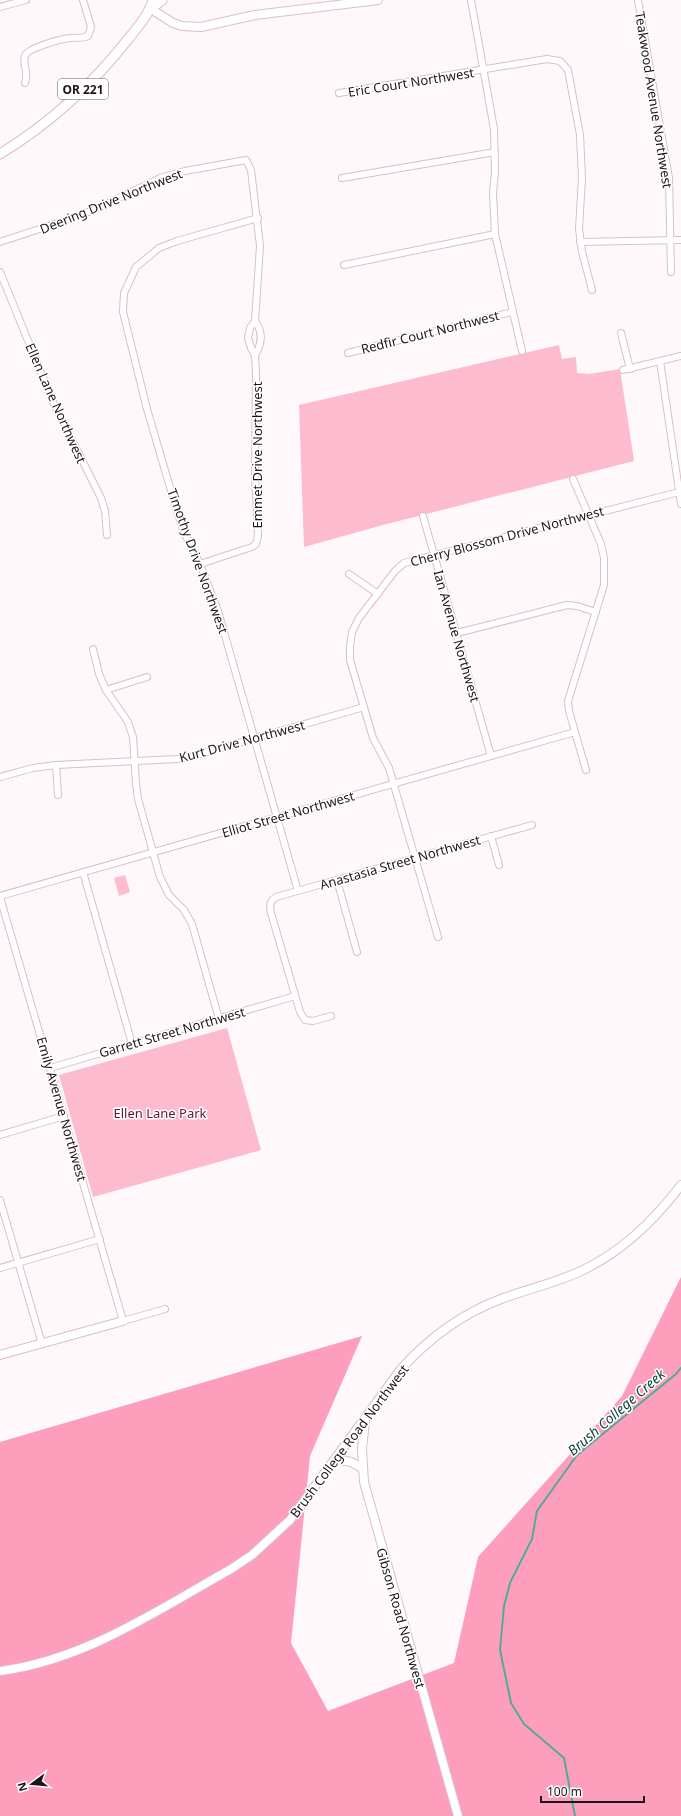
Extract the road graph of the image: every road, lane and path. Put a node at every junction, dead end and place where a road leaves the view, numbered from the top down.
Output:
1 (26, 0) edge
2 (83, 0) edge
3 (162, 0) edge
4 (375, 0) edge
5 (471, 0) edge
6 (638, 0) edge
7 (152, 4) edge
8 (0, 7) edge
9 (484, 70) junction
10 (25, 83) dead end
11 (339, 93) dead end
12 (495, 152) junction
13 (0, 154) edge
14 (246, 160) joint
15 (342, 178) dead end
16 (258, 218) junction
17 (495, 234) junction
18 (671, 240) junction
19 (681, 240) edge
20 (0, 242) edge
21 (580, 242) junction
22 (344, 265) dead end
23 (0, 272) edge
24 (672, 272) dead end
25 (592, 290) dead end
26 (512, 312) junction
27 (255, 321) junction
28 (621, 334) dead end
29 (522, 351) dead end
30 (348, 353) dead end
31 (255, 355) junction
32 (681, 356) edge
33 (660, 362) junction
34 (630, 369) junction
35 (623, 370) dead end
36 (574, 479) dead end
37 (679, 492) junction
38 (681, 504) edge
39 (588, 515) junction
40 (423, 516) dead end
41 (107, 535) dead end
42 (434, 555) junction
43 (200, 564) junction
44 (349, 574) dead end
45 (378, 594) junction
46 (596, 612) junction
47 (456, 633) junction
48 (93, 649) dead end
49 (147, 677) dead end
50 (106, 690) junction
51 (364, 707) junction
52 (575, 732) junction
53 (255, 738) junction
54 (491, 756) junction
55 (134, 761) junction
56 (56, 765) junction
57 (586, 770) dead end
58 (0, 777) edge
59 (394, 784) junction
60 (58, 795) dead end
61 (277, 817) junction
62 (532, 825) dead end
63 (491, 836) junction
64 (153, 852) junction
65 (415, 858) junction
66 (499, 865) dead end
67 (83, 872) junction
68 (337, 880) junction
69 (298, 891) junction
70 (0, 896) edge
71 (438, 937) dead end
72 (357, 952) dead end
73 (295, 996) junction
74 (331, 1016) dead end
75 (219, 1018) junction
76 (132, 1044) junction
77 (50, 1068) junction
78 (64, 1116) junction
79 (0, 1135) edge
80 (681, 1185) edge
81 (0, 1200) edge
82 (100, 1239) junction
83 (18, 1263) junction
84 (0, 1268) edge
85 (165, 1309) dead end
86 (123, 1321) junction
87 (42, 1344) junction
88 (0, 1355) edge
89 (366, 1418) junction
90 (336, 1459) junction
91 (362, 1468) junction
92 (0, 1671) edge
93 (458, 1816) edge

1 - 8 street
2 - 10 street
3 - 7 main road, OR 221
4 - 7 street
5 - 9 street
6 - 18 street, Teakwood Avenue Northwest
7 - 13 main road, OR 221
9 - 11 street, Eric Court Northwest
9 - 12 street
9 - 21 street, Eric Court Northwest
12 - 15 street
12 - 17 street
14 - 16 street, Emmet Drive Northwest
14 - 20 street, Deering Drive Northwest
16 - 27 street, Emmet Drive Northwest
16 - 43 street, Timothy Drive Northwest
17 - 22 street
17 - 26 street
18 - 19 street
18 - 21 street
18 - 24 street, Teakwood Avenue Northwest
21 - 25 street
23 - 41 street, Ellen Lane Northwest
26 - 29 street
26 - 30 street, Redfir Court Northwest
27 - 31 street, Emmet Drive Northwest
27 - 31 street, Emmet Drive Northwest
28 - 34 street
31 - 43 street, Emmet Drive Northwest
32 - 33 street
33 - 34 street
33 - 37 street
34 - 35 street
36 - 39 street
37 - 38 street
37 - 39 street, Cherry Blossom Drive Northwest
39 - 42 street, Cherry Blossom Drive Northwest
39 - 46 street
40 - 42 street, Ian Avenue Northwest
42 - 45 street, Cherry Blossom Drive Northwest
42 - 47 street, Ian Avenue Northwest
43 - 53 street, Timothy Drive Northwest
44 - 45 street
45 - 51 street, Cherry Blossom Drive Northwest
46 - 47 street
46 - 52 street
47 - 54 street, Ian Avenue Northwest
48 - 50 street
49 - 50 street
50 - 55 street
51 - 53 street, Kurt Drive Northwest
51 - 59 street, Cherry Blossom Drive Northwest
52 - 54 street, Elliot Street Northwest
52 - 57 street
53 - 55 street, Kurt Drive Northwest
53 - 61 street, Timothy Drive Northwest
54 - 59 street, Elliot Street Northwest
55 - 56 street, Kurt Drive Northwest
55 - 64 street
56 - 58 street, Kurt Drive Northwest
56 - 60 street
59 - 61 street, Elliot Street Northwest
59 - 65 street, Cherry Blossom Drive Northwest
61 - 64 street, Elliot Street Northwest
61 - 69 street, Timothy Drive Northwest
62 - 63 street, Anastasia Street Northwest
63 - 65 street, Anastasia Street Northwest
63 - 66 street
64 - 67 street, Elliot Street Northwest
64 - 75 street
65 - 68 street, Anastasia Street Northwest
65 - 71 street, Cherry Blossom Drive Northwest
67 - 70 street, Elliot Street Northwest
67 - 76 street
68 - 69 street, Anastasia Street Northwest
68 - 72 street
69 - 73 street, Anastasia Street Northwest
70 - 77 street, Emily Avenue Northwest
73 - 74 street
73 - 75 street, Garrett Street Northwest
75 - 76 street, Garrett Street Northwest
76 - 77 street, Garrett Street Northwest
77 - 78 street, Emily Avenue Northwest
78 - 79 street
78 - 82 street, Emily Avenue Northwest
80 - 89 street, Brush College Road Northwest
81 - 83 street
82 - 83 street
82 - 86 street, Emily Avenue Northwest
83 - 84 street
83 - 87 street
85 - 86 street
86 - 87 street
87 - 88 street
89 - 90 street, Brush College Road Northwest
89 - 91 street, Gibson Road Northwest
90 - 91 street
90 - 92 street, Brush College Road Northwest
91 - 93 street, Gibson Road Northwest

